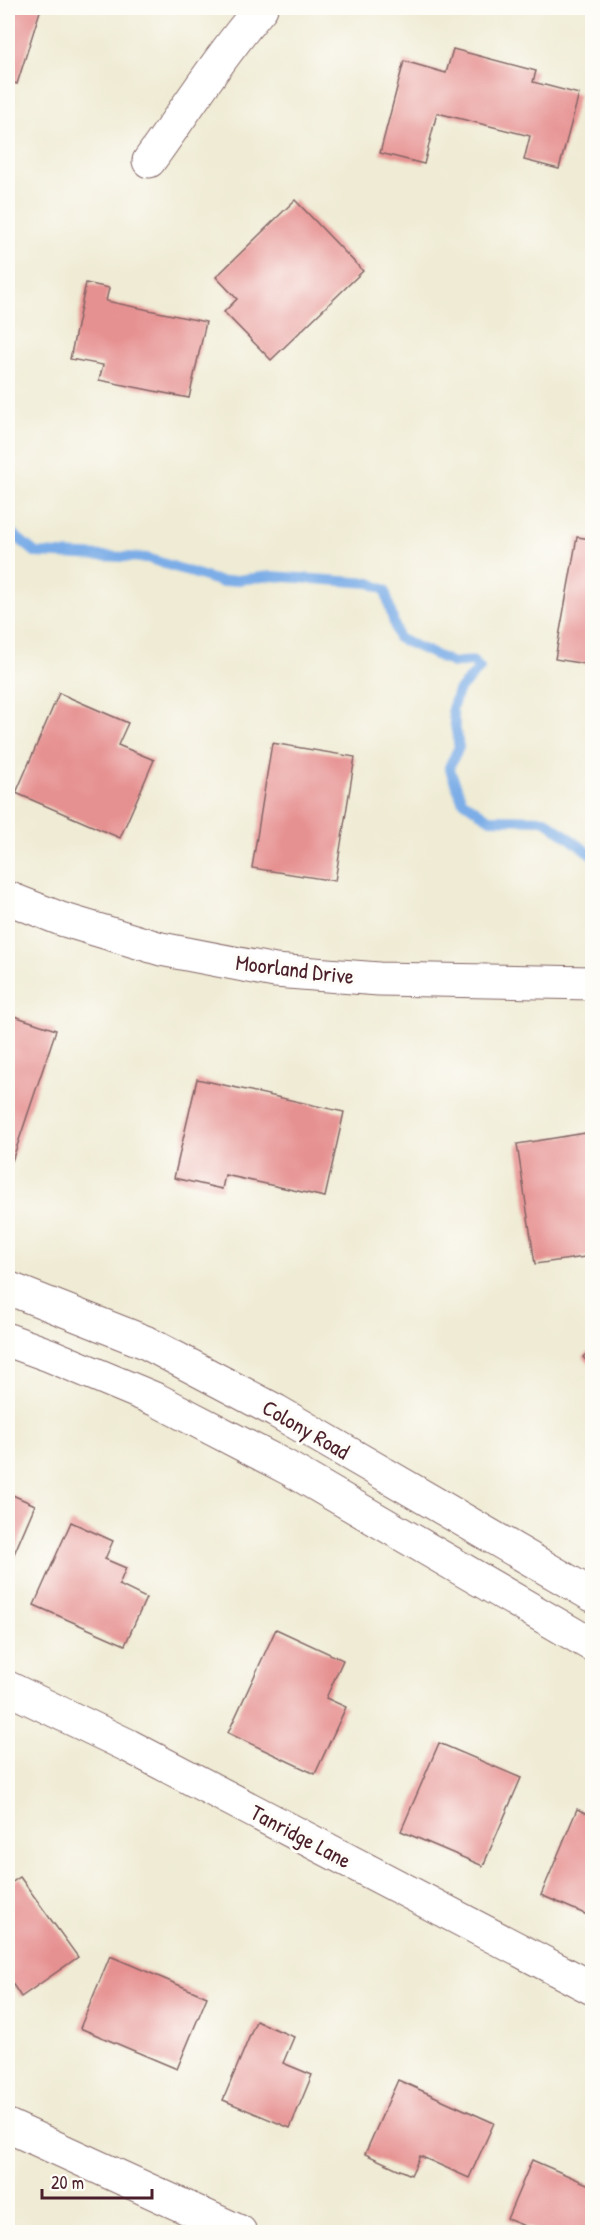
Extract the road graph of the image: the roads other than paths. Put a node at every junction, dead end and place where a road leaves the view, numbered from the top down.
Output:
1 (261, 8) edge
2 (149, 161) dead end
3 (8, 898) edge
4 (592, 983) edge
5 (8, 1288) edge
6 (8, 1340) edge
7 (592, 1595) edge
8 (592, 1645) edge
9 (8, 1688) edge
10 (592, 1988) edge
11 (8, 2126) edge
12 (240, 2232) edge

1 - 2 street
3 - 4 street, Moorland Drive
5 - 7 street, Colony Road
6 - 8 street, Colony Road
9 - 10 street, Tanridge Lane
11 - 12 street

